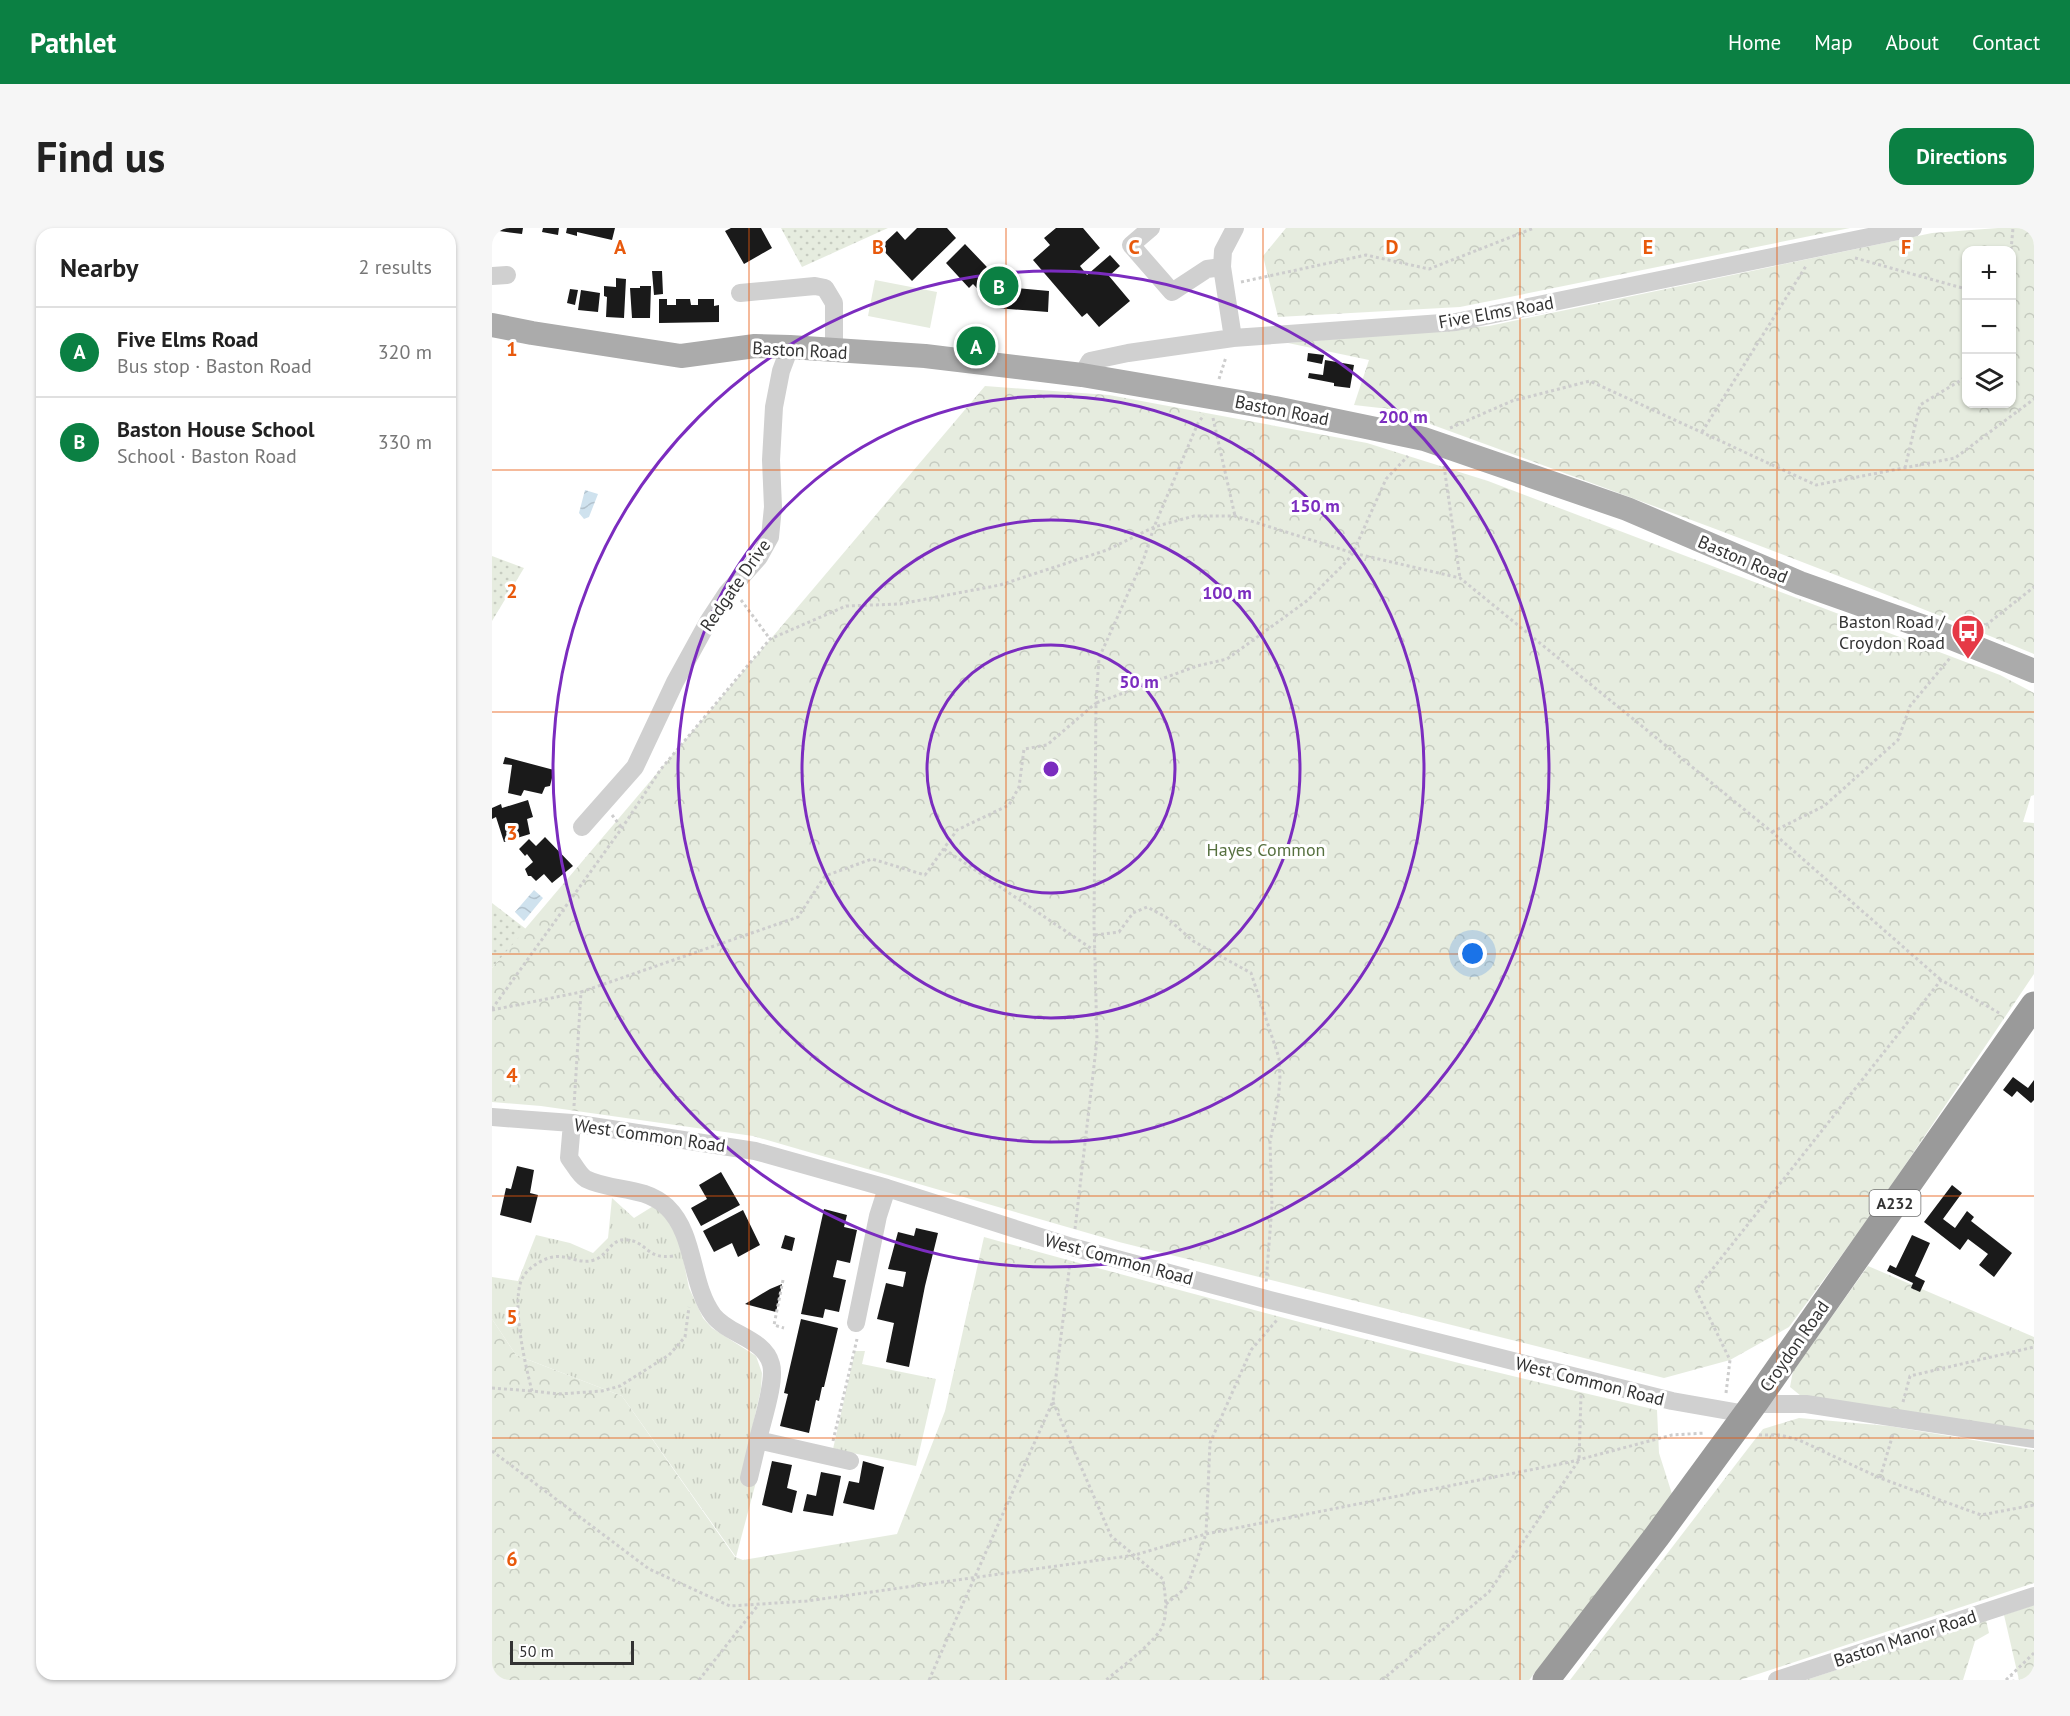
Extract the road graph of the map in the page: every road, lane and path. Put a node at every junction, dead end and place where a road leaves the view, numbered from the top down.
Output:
1 (1151, 228) edge
2 (1235, 228) edge
3 (1534, 228) edge
4 (1913, 228) edge
5 (2013, 228) edge
6 (2011, 246) edge
7 (1818, 247) junction
8 (1853, 257) dead end
9 (1222, 267) junction
10 (1225, 286) junction
11 (1962, 289) edge
12 (740, 293) dead end
13 (492, 325) edge
14 (1233, 338) junction
15 (790, 347) junction
16 (834, 351) junction
17 (1082, 375) junction
18 (1962, 379) edge
19 (2034, 399) edge
20 (1213, 416) dead end
21 (1198, 423) dead end
22 (1702, 432) junction
23 (1432, 442) junction
24 (1905, 468) junction
25 (1234, 516) junction
26 (1154, 527) junction
27 (1353, 553) junction
28 (1460, 578) junction
29 (732, 587) junction
30 (2034, 587) edge
31 (770, 639) junction
32 (1963, 642) junction
33 (2034, 671) edge
34 (1096, 703) junction
35 (582, 827) dead end
36 (1772, 832) junction
37 (944, 849) junction
38 (1095, 935) junction
39 (1095, 951) junction
40 (1941, 980) junction
41 (581, 992) junction
42 (492, 1010) edge
43 (2027, 1015) edge
44 (492, 1118) edge
45 (572, 1123) junction
46 (887, 1188) junction
47 (1072, 1247) junction
48 (690, 1254) junction
49 (783, 1280) dead end
50 (699, 1282) junction
51 (1266, 1299) junction
52 (856, 1323) joint
53 (784, 1328) dead end
54 (2034, 1347) edge
55 (1581, 1378) junction
56 (492, 1388) edge
57 (532, 1391) junction
58 (1053, 1401) junction
59 (1740, 1413) junction
60 (1898, 1419) junction
61 (2034, 1439) edge
62 (758, 1440) junction
63 (492, 1451) edge
64 (829, 1457) junction
65 (1579, 1460) junction
66 (850, 1461) dead end
67 (749, 1478) dead end
68 (1880, 1478) junction
69 (2034, 1504) edge
70 (1206, 1534) junction
71 (1135, 1555) junction
72 (973, 1578) junction
73 (2034, 1596) edge
74 (759, 1604) junction
75 (1166, 1604) junction
76 (2034, 1653) edge
77 (2012, 1674) junction
78 (699, 1680) edge
79 (929, 1680) edge
80 (1106, 1680) edge
81 (1382, 1680) edge
82 (1546, 1680) edge
83 (1777, 1680) edge
84 (2006, 1680) edge
85 (2013, 1680) edge

1 - 9 street
2 - 9 street
3 - 10 path
4 - 7 street, Five Elms Road
5 - 6 path
7 - 14 street, Five Elms Road
7 - 22 path
8 - 11 path
9 - 10 street
10 - 14 street
12 - 16 street
13 - 15 main road, Baston Road
14 - 17 street, Five Elms Road
15 - 16 main road, Baston Road
15 - 29 street, Redgate Drive
16 - 17 main road, Baston Road
17 - 23 main road, Baston Road
18 - 24 path
19 - 24 path
20 - 25 path
21 - 26 path
22 - 23 path
22 - 24 path
23 - 27 path
23 - 28 path
23 - 32 main road, Baston Road
25 - 26 path
25 - 27 path
26 - 31 path
26 - 34 path
27 - 28 path
27 - 34 path
28 - 36 path
29 - 31 path
29 - 35 street, Redgate Drive
30 - 32 path
31 - 42 path
32 - 33 main road, Baston Road
32 - 36 path
34 - 37 path
34 - 38 path
36 - 40 path
37 - 39 path
37 - 41 path
38 - 39 path
38 - 51 path
39 - 47 path
40 - 43 path
40 - 59 path
41 - 42 path
41 - 45 path
43 - 59 highway, Croydon Road / A232
44 - 45 street, West Common Road
45 - 46 street, West Common Road
45 - 48 street
46 - 47 street, West Common Road
46 - 52 street
47 - 51 street, West Common Road
47 - 58 path
48 - 50 street
48 - 57 path
49 - 53 path
50 - 57 path
50 - 62 street
51 - 55 street, West Common Road
51 - 70 path
52 - 64 path
54 - 60 path
55 - 59 street, West Common Road
55 - 65 path
56 - 57 path
58 - 71 path
58 - 72 path
59 - 60 street, West Common Road
59 - 65 path
59 - 68 path
59 - 82 highway, Croydon Road / A232
60 - 61 street, West Common Road
60 - 68 path
62 - 64 street
62 - 67 street
63 - 74 path
64 - 66 street
65 - 70 path
65 - 81 path
68 - 69 path
70 - 71 path
70 - 75 path
71 - 72 path
71 - 75 path
72 - 74 path
72 - 79 path
73 - 83 street, Baston Manor Road
74 - 78 path
75 - 80 path
76 - 77 path
77 - 84 path
77 - 85 path

